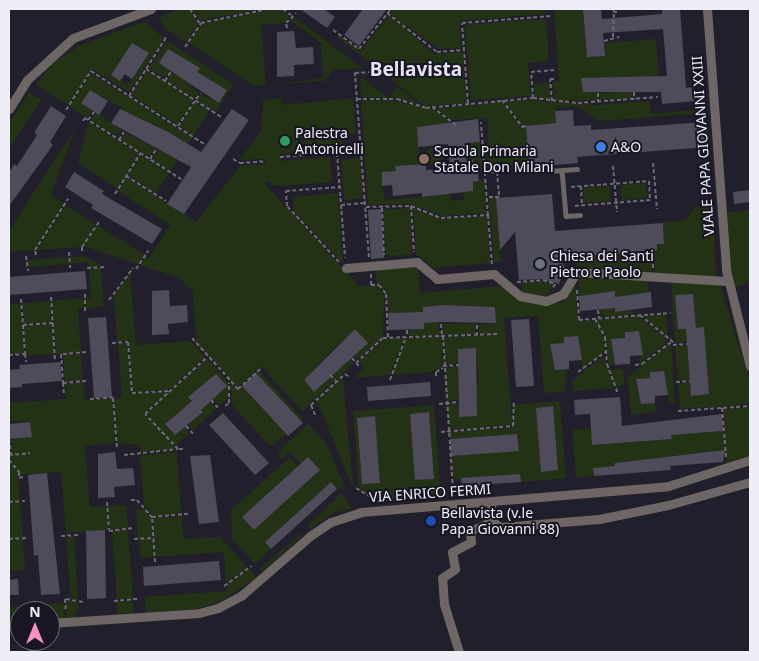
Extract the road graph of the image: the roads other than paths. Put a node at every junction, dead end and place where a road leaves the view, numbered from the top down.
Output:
1 (151, 9) edge
2 (707, 9) edge
3 (9, 109) edge
4 (577, 169) dead end
5 (562, 170) junction
6 (550, 171) dead end
7 (580, 215) dead end
8 (346, 268) road end
9 (727, 281) junction
10 (750, 366) edge
11 (750, 460) edge
12 (750, 482) edge
13 (491, 502) junction
14 (492, 521) junction
15 (60, 622) edge
16 (459, 652) edge

1 - 3 street
2 - 9 street, VIALE PAPA GIOVANNI XXIII
4 - 5 lane
5 - 6 lane
5 - 7 lane
8 - 9 street
9 - 10 street, VIALE PAPA GIOVANNI XXIII
11 - 13 street, VIA ENRICO FERMI
12 - 14 street
13 - 14 street
13 - 15 street, VIA ENRICO FERMI
14 - 16 street

